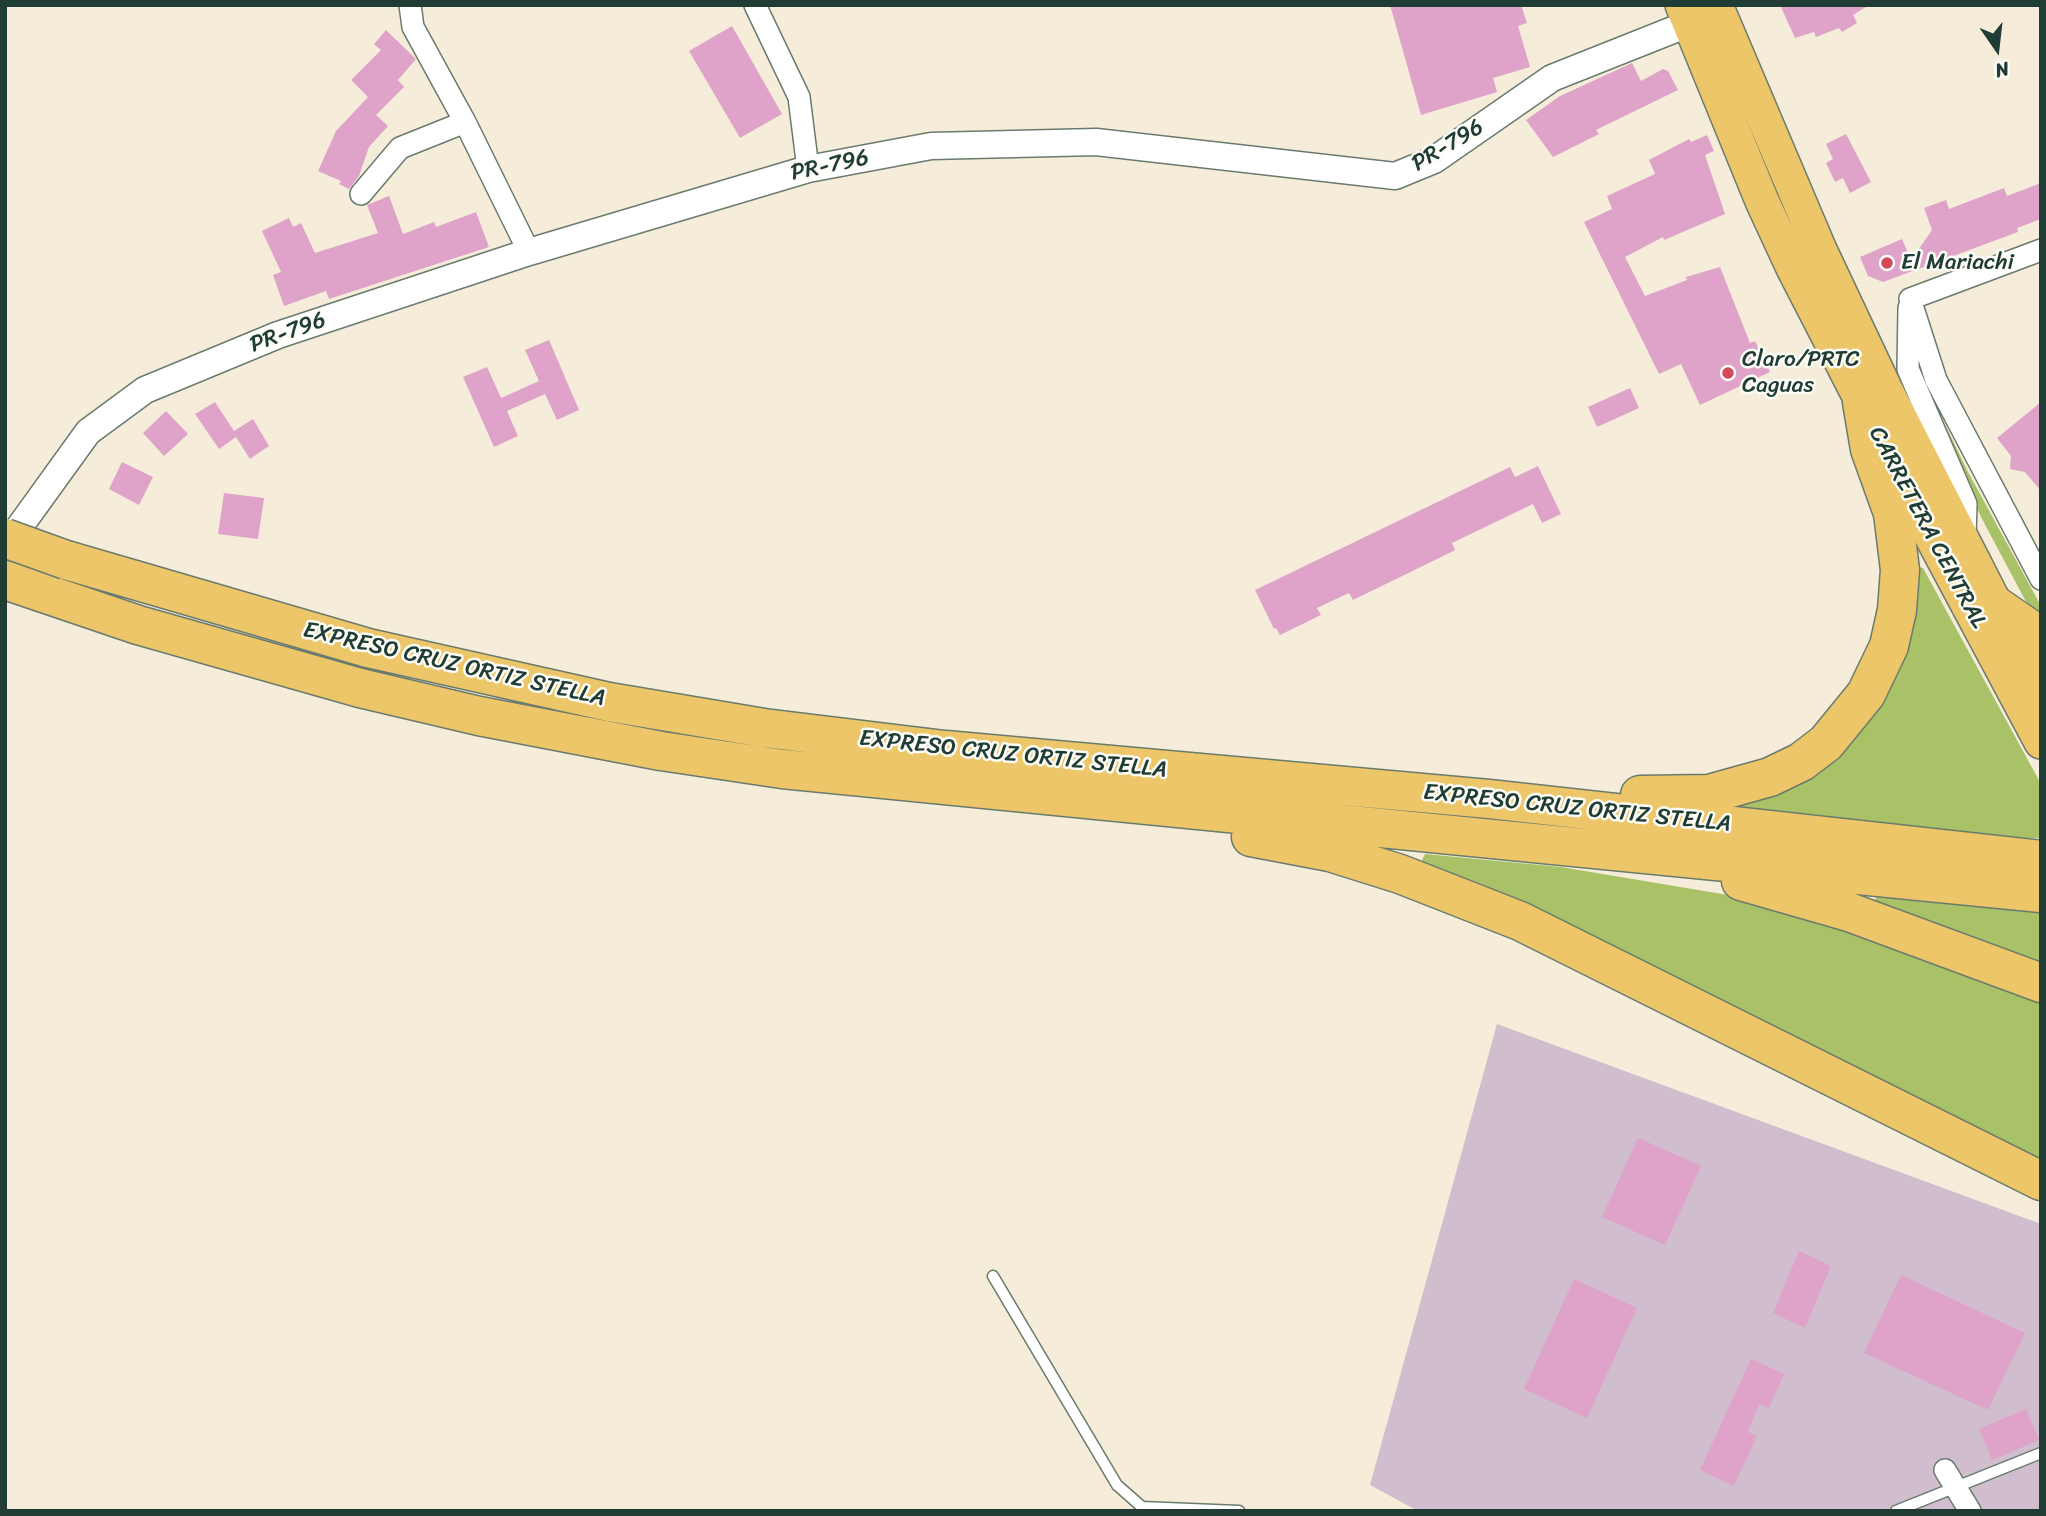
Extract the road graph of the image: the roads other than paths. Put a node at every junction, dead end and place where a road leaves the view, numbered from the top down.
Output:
1 (410, 5) edge
2 (755, 5) edge
3 (1701, 11) edge
4 (465, 122) junction
5 (808, 169) junction
6 (361, 194) dead end
7 (2041, 250) edge
8 (529, 252) junction
9 (1910, 299) junction
10 (1862, 402) junction
11 (5, 538) edge
12 (5, 547) edge
13 (1965, 550) junction
14 (2041, 579) edge
15 (5, 580) edge
16 (1992, 603) junction
17 (2041, 644) edge
18 (2041, 693) edge
19 (2041, 742) edge
20 (1489, 799) junction
21 (1100, 800) junction
22 (1706, 860) junction
23 (2040, 871) edge
24 (2041, 983) edge
25 (2041, 1181) edge
26 (993, 1276) dead end
27 (2041, 1453) edge
28 (1950, 1478) junction
29 (1239, 1511) edge
30 (1896, 1511) edge
31 (1970, 1511) edge

1 - 4 street
2 - 5 street
3 - 5 street, PR-796 / PR-796
3 - 10 main road, CARRETERA CENTRAL
3 - 13 main road, CARRETERA CENTRAL
4 - 6 street
4 - 8 street
5 - 8 street, PR-796 / PR-796
7 - 9 street
8 - 12 street, PR-796 / PR-796
9 - 13 street
9 - 14 street
10 - 19 main road, CARRETERA CENTRAL
10 - 20 highway
11 - 20 highway, EXPRESO CRUZ ORTIZ STELLA, bridge
13 - 16 main road, CARRETERA CENTRAL
15 - 21 highway, EXPRESO CRUZ ORTIZ STELLA
16 - 17 highway
16 - 18 main road, CARRETERA CENTRAL
20 - 23 highway, EXPRESO CRUZ ORTIZ STELLA
21 - 22 highway, EXPRESO CRUZ ORTIZ STELLA
21 - 25 highway
22 - 23 highway, EXPRESO CRUZ ORTIZ STELLA
22 - 24 highway
26 - 29 lane
27 - 28 lane
28 - 30 lane
28 - 31 street

